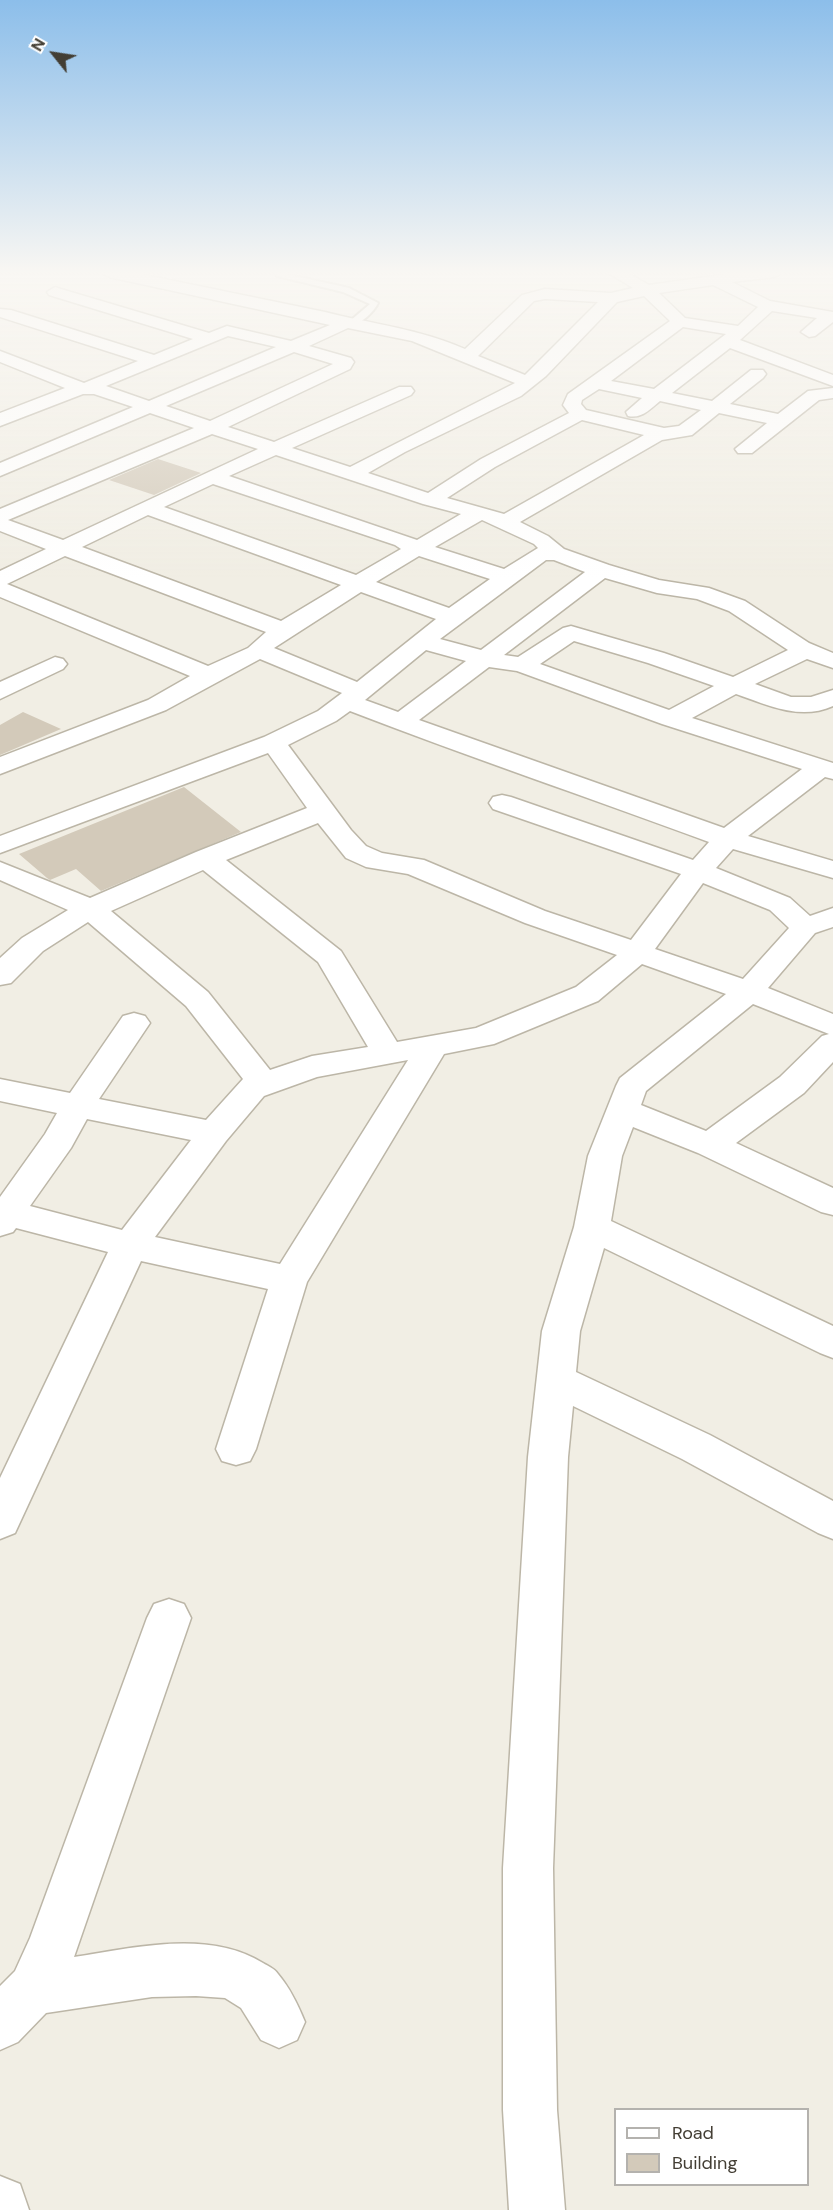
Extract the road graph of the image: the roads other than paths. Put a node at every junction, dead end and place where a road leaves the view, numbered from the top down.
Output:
1 (49, 375) edge
2 (116, 375) edge
3 (223, 375) edge
4 (322, 375) edge
5 (505, 375) edge
6 (534, 375) edge
7 (607, 375) edge
8 (682, 375) edge
9 (756, 375) edge
10 (596, 383) junction
11 (522, 387) junction
12 (84, 388) junction
13 (405, 392) dead end
14 (833, 393) edge
15 (657, 395) junction
16 (562, 405) junction
17 (148, 407) junction
18 (716, 408) junction
19 (635, 412) dead end
20 (0, 420) edge
21 (780, 420) junction
22 (212, 427) junction
23 (661, 433) junction
24 (275, 448) junction
25 (745, 449) dead end
26 (0, 470) edge
27 (353, 473) junction
28 (213, 477) junction
29 (429, 500) junction
30 (147, 508) junction
31 (477, 514) junction
32 (0, 516) edge
33 (505, 522) junction
34 (0, 524) edge
35 (62, 548) junction
36 (418, 549) junction
37 (556, 554) junction
38 (601, 570) junction
39 (507, 577) junction
40 (0, 579) edge
41 (356, 585) junction
42 (0, 589) edge
43 (452, 617) junction
44 (283, 630) junction
45 (422, 641) junction
46 (807, 650) junction
47 (260, 651) junction
48 (486, 659) junction
49 (833, 661) edge
50 (55, 664) dead end
51 (522, 665) junction
52 (208, 675) junction
53 (733, 686) junction
54 (0, 692) edge
55 (354, 697) junction
56 (833, 697) edge
57 (671, 719) junction
58 (401, 722) junction
59 (273, 742) junction
60 (0, 766) edge
61 (827, 769) edge
62 (502, 803) dead end
63 (323, 811) junction
64 (727, 839) junction
65 (1, 850) edge
66 (206, 858) junction
67 (833, 870) edge
68 (698, 871) junction
69 (91, 909) junction
70 (833, 917) edge
71 (805, 927) junction
72 (637, 953) junction
73 (0, 976) edge
74 (749, 991) junction
75 (134, 1023) dead end
76 (830, 1023) edge
77 (432, 1048) junction
78 (389, 1055) junction
79 (264, 1084) junction
80 (0, 1090) edge
81 (77, 1107) junction
82 (621, 1110) junction
83 (214, 1133) junction
84 (710, 1145) junction
85 (828, 1192) edge
86 (2, 1216) edge
87 (592, 1227) junction
88 (130, 1245) junction
89 (289, 1280) junction
90 (833, 1343) edge
91 (556, 1380) junction
92 (236, 1449) dead end
93 (0, 1521) edge
94 (833, 1521) edge
95 (169, 1618) dead end
96 (16, 2006) edge
97 (279, 2022) dead end
98 (0, 2204) edge
99 (1, 2210) edge
100 (537, 2210) edge

1 - 12 street
2 - 12 street
3 - 17 street
4 - 22 street
5 - 11 street
6 - 11 street
7 - 10 street
8 - 15 street
9 - 18 street
10 - 15 street
10 - 16 street
11 - 16 street
11 - 27 street
12 - 17 street
12 - 20 street
13 - 24 street
14 - 21 street
15 - 18 street
15 - 19 street
16 - 23 street
16 - 29 street
17 - 22 street
17 - 26 street
18 - 21 street
18 - 23 street
21 - 25 street
22 - 24 street
22 - 32 street
23 - 33 street
24 - 27 street
24 - 28 street
27 - 29 street
28 - 30 street
28 - 36 street
29 - 31 street
30 - 35 street
30 - 41 street
31 - 33 street
31 - 36 street
33 - 37 street
34 - 35 street
35 - 40 street
35 - 44 street
36 - 39 street
36 - 41 street
37 - 38 street
37 - 39 street
38 - 46 street
38 - 48 street
39 - 43 street
41 - 43 street
41 - 44 street
42 - 52 street
43 - 45 street
44 - 47 street
45 - 48 street
45 - 55 street
46 - 49 street
46 - 53 street
47 - 52 street
47 - 55 street
48 - 51 street
48 - 58 street
50 - 54 street
51 - 53 street
51 - 57 street
52 - 60 street
53 - 56 street
53 - 57 street
55 - 58 street
55 - 59 street
57 - 61 street
58 - 64 street
59 - 63 street
59 - 65 street
61 - 64 street
62 - 68 street
63 - 66 street
63 - 72 street
64 - 67 street
64 - 68 street
65 - 69 street
66 - 69 street
66 - 78 street
68 - 71 street
68 - 72 street
69 - 73 street
69 - 79 street
70 - 71 street
71 - 74 street
72 - 74 street
72 - 77 street
74 - 76 street
74 - 82 street
75 - 81 street
76 - 84 street
77 - 78 street
77 - 89 street
78 - 79 street
79 - 83 street
80 - 81 street
81 - 83 street
81 - 86 street
82 - 84 street
82 - 87 street
83 - 88 street
84 - 85 street
86 - 88 street
87 - 90 street
87 - 91 street
88 - 89 street
88 - 93 street
89 - 92 street
91 - 94 street
91 - 100 street
95 - 96 street
96 - 97 street
98 - 99 street

